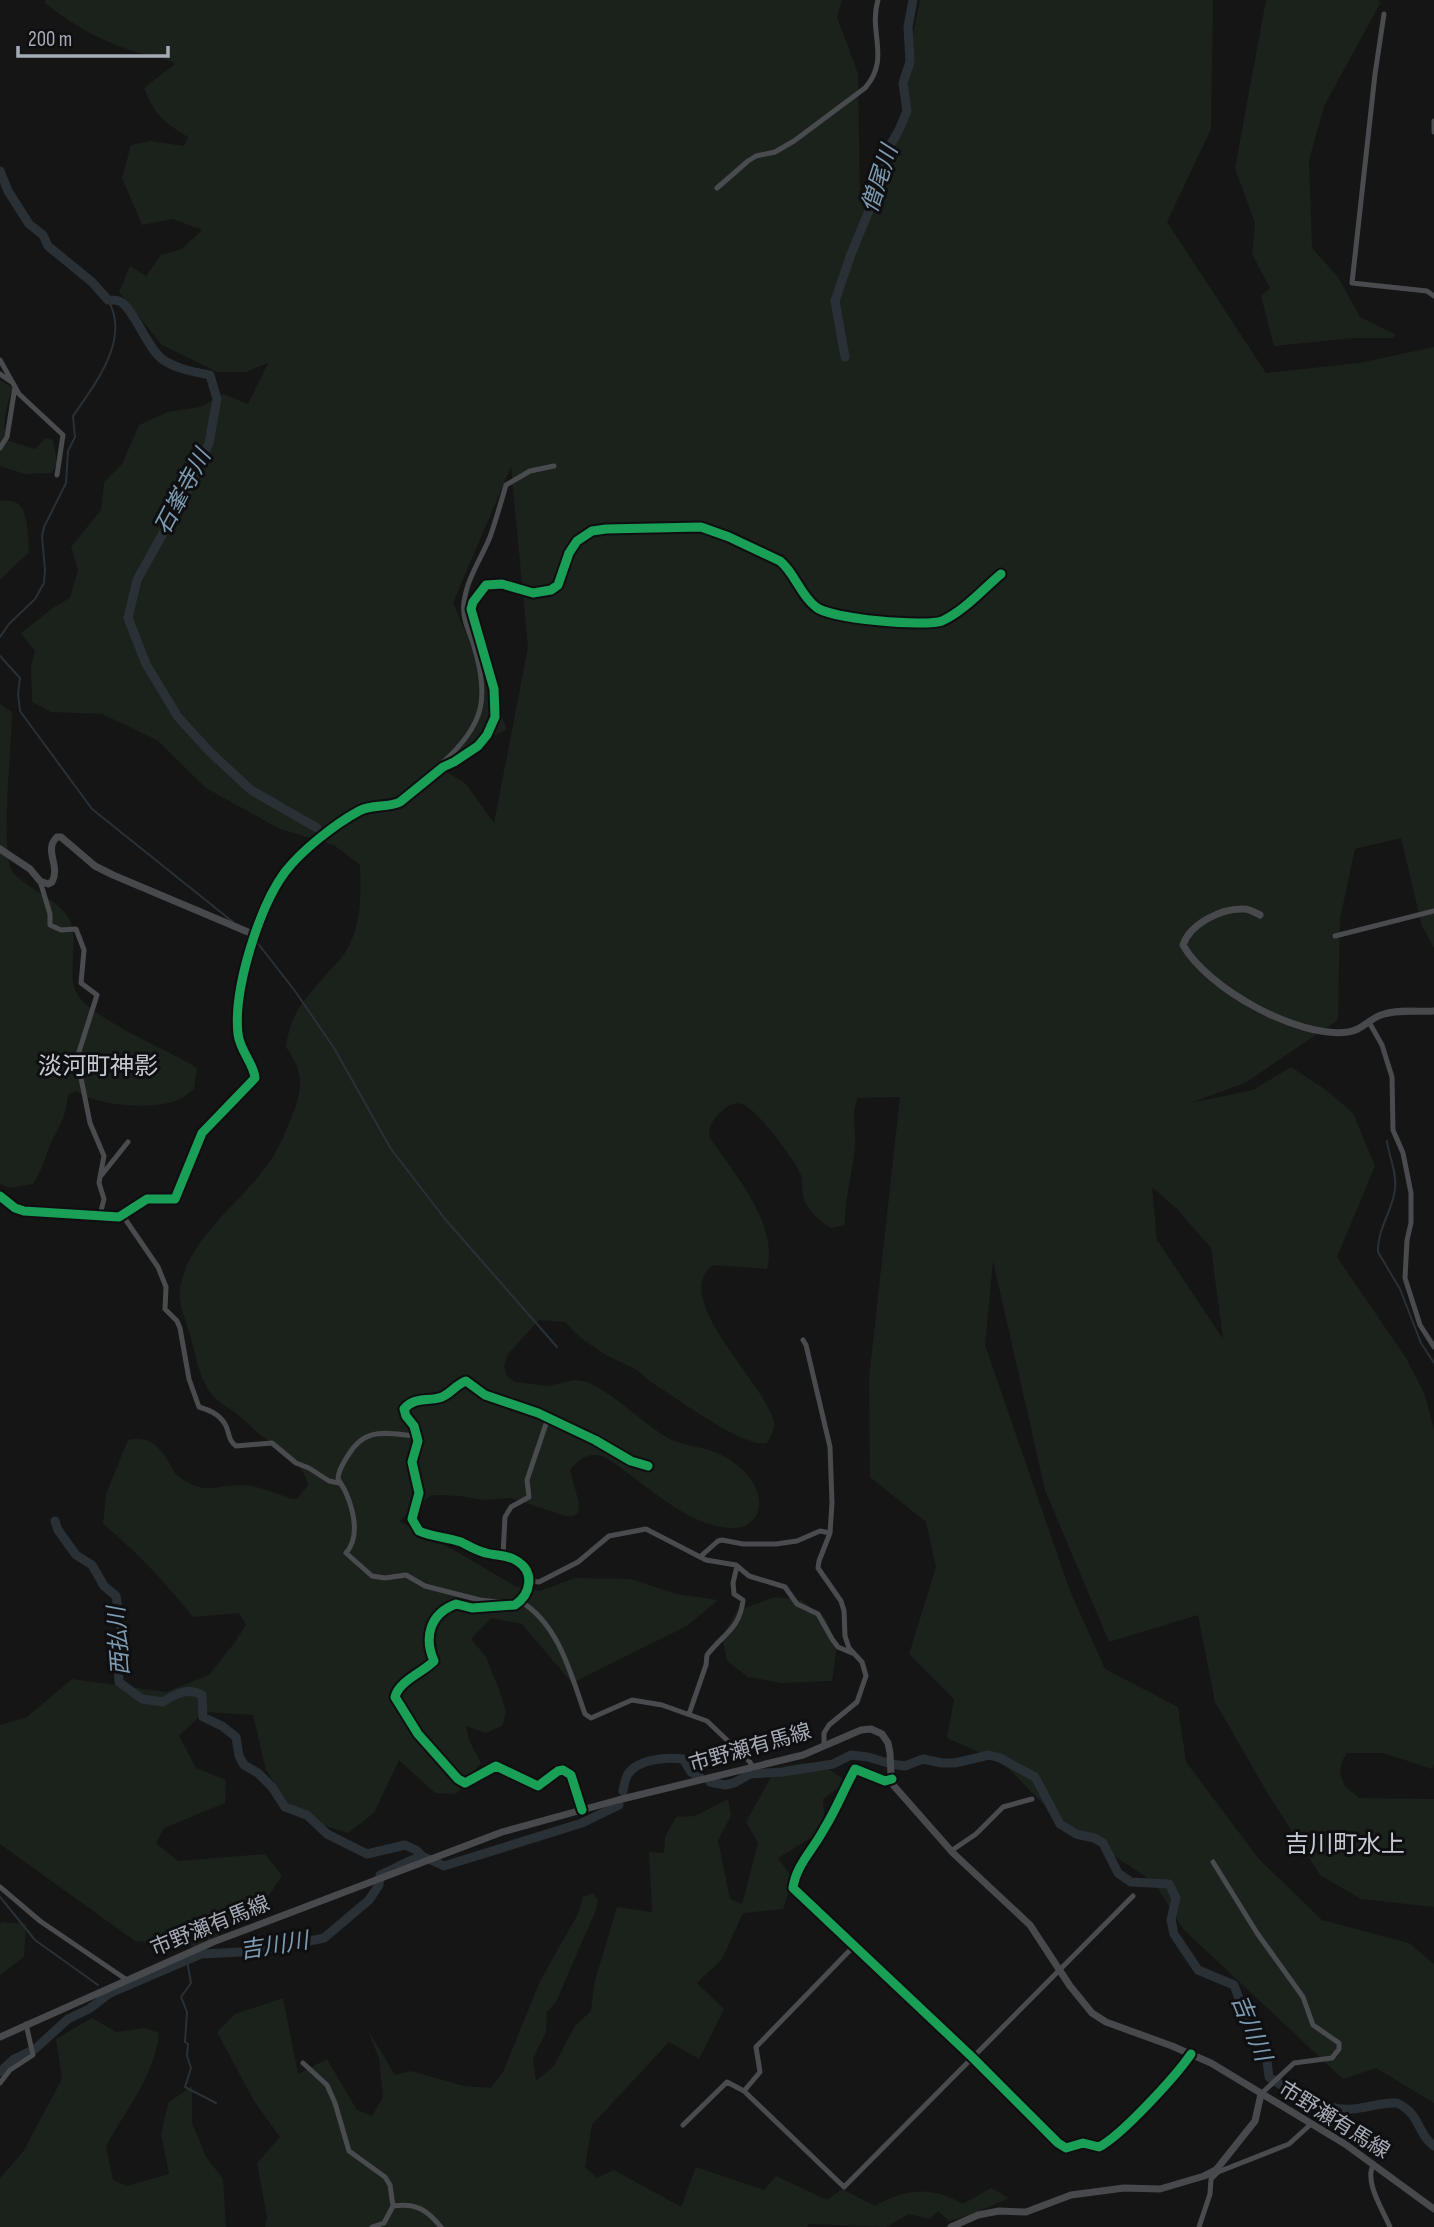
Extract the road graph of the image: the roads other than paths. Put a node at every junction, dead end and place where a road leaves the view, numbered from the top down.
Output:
1 (878, 0) edge
2 (1384, 14) dead end
3 (1434, 121) edge
4 (1434, 132) edge
5 (717, 188) dead end
6 (1434, 296) edge
7 (0, 360) edge
8 (0, 374) edge
9 (10, 381) junction
10 (15, 387) junction
11 (0, 448) edge
12 (554, 466) dead end
13 (57, 475) dead end
14 (668, 527) tunnel mouth
15 (606, 529) tunnel mouth
16 (1001, 574) dead end
17 (804, 595) joint
18 (443, 767) junction
19 (0, 849) edge
20 (40, 881) junction
21 (1434, 911) edge
22 (1259, 915) dead end
23 (256, 935) junction
24 (1335, 936) dead end
25 (1434, 1011) edge
26 (1369, 1022) junction
27 (128, 1142) dead end
28 (100, 1177) junction
29 (0, 1196) edge
30 (100, 1215) junction
31 (123, 1216) junction
32 (803, 1340) dead end
33 (1434, 1347) edge
34 (548, 1418) junction
35 (418, 1436) junction
36 (648, 1466) dead end
37 (339, 1483) junction
38 (830, 1533) junction
39 (503, 1555) junction
40 (701, 1556) junction
41 (737, 1566) junction
42 (530, 1581) junction
43 (520, 1601) junction
44 (855, 1654) junction
45 (690, 1714) junction
46 (824, 1746) junction
47 (752, 1767) junction
48 (891, 1777) junction
49 (1032, 1800) dead end
50 (582, 1810) junction
51 (951, 1851) junction
52 (1213, 1861) dead end
53 (0, 1887) edge
54 (1133, 1896) dead end
55 (854, 1946) junction
56 (1059, 1969) junction
57 (127, 1980) junction
58 (26, 2024) junction
59 (0, 2037) edge
60 (1191, 2054) junction
61 (972, 2057) junction
62 (303, 2063) dead end
63 (0, 2082) edge
64 (744, 2091) junction
65 (1264, 2092) junction
66 (1311, 2124) junction
67 (683, 2125) dead end
68 (1374, 2164) junction
69 (1217, 2171) junction
70 (393, 2206) junction
71 (1434, 2208) edge
72 (372, 2227) edge
73 (441, 2227) edge
74 (951, 2227) edge
75 (1199, 2227) edge
76 (1390, 2227) edge

1 - 5 street
2 - 6 street
3 - 4 street
7 - 9 street
8 - 9 street
9 - 10 street
10 - 11 street
10 - 13 street
12 - 18 street
14 - 17 street
15 - 18 street
16 - 17 street
18 - 23 street
19 - 20 street
20 - 23 street
20 - 28 street
21 - 24 street
22 - 26 street
23 - 31 street
25 - 26 street
26 - 33 street
27 - 28 street
28 - 30 street
29 - 30 street
30 - 31 street
31 - 37 street
32 - 38 street
34 - 35 street
34 - 36 street
34 - 39 street
35 - 37 street
35 - 39 street
37 - 43 street
38 - 40 street
38 - 44 street
39 - 42 street
40 - 41 street
40 - 42 street
41 - 44 street
41 - 45 street
42 - 43 street
43 - 45 street
43 - 50 street
44 - 46 street
45 - 47 street
46 - 47 street, 市野瀬有馬線
46 - 48 street, 市野瀬有馬線
47 - 50 street, 市野瀬有馬線
48 - 51 street, 市野瀬有馬線
48 - 55 street
49 - 51 street
50 - 57 street, 市野瀬有馬線
51 - 56 street, 市野瀬有馬線
52 - 65 street
53 - 57 street
54 - 56 street
55 - 61 street
55 - 64 street
56 - 60 street, 市野瀬有馬線
56 - 61 street
57 - 58 street, 市野瀬有馬線
58 - 59 street, 市野瀬有馬線
58 - 63 street
60 - 61 street
60 - 65 street, 市野瀬有馬線
61 - 64 street
62 - 70 street
64 - 67 street
65 - 66 street, 市野瀬有馬線
65 - 69 street
66 - 68 street, 市野瀬有馬線
66 - 69 street
68 - 71 street, 市野瀬有馬線
68 - 76 street
69 - 74 street
69 - 75 street
70 - 72 street
70 - 73 street

